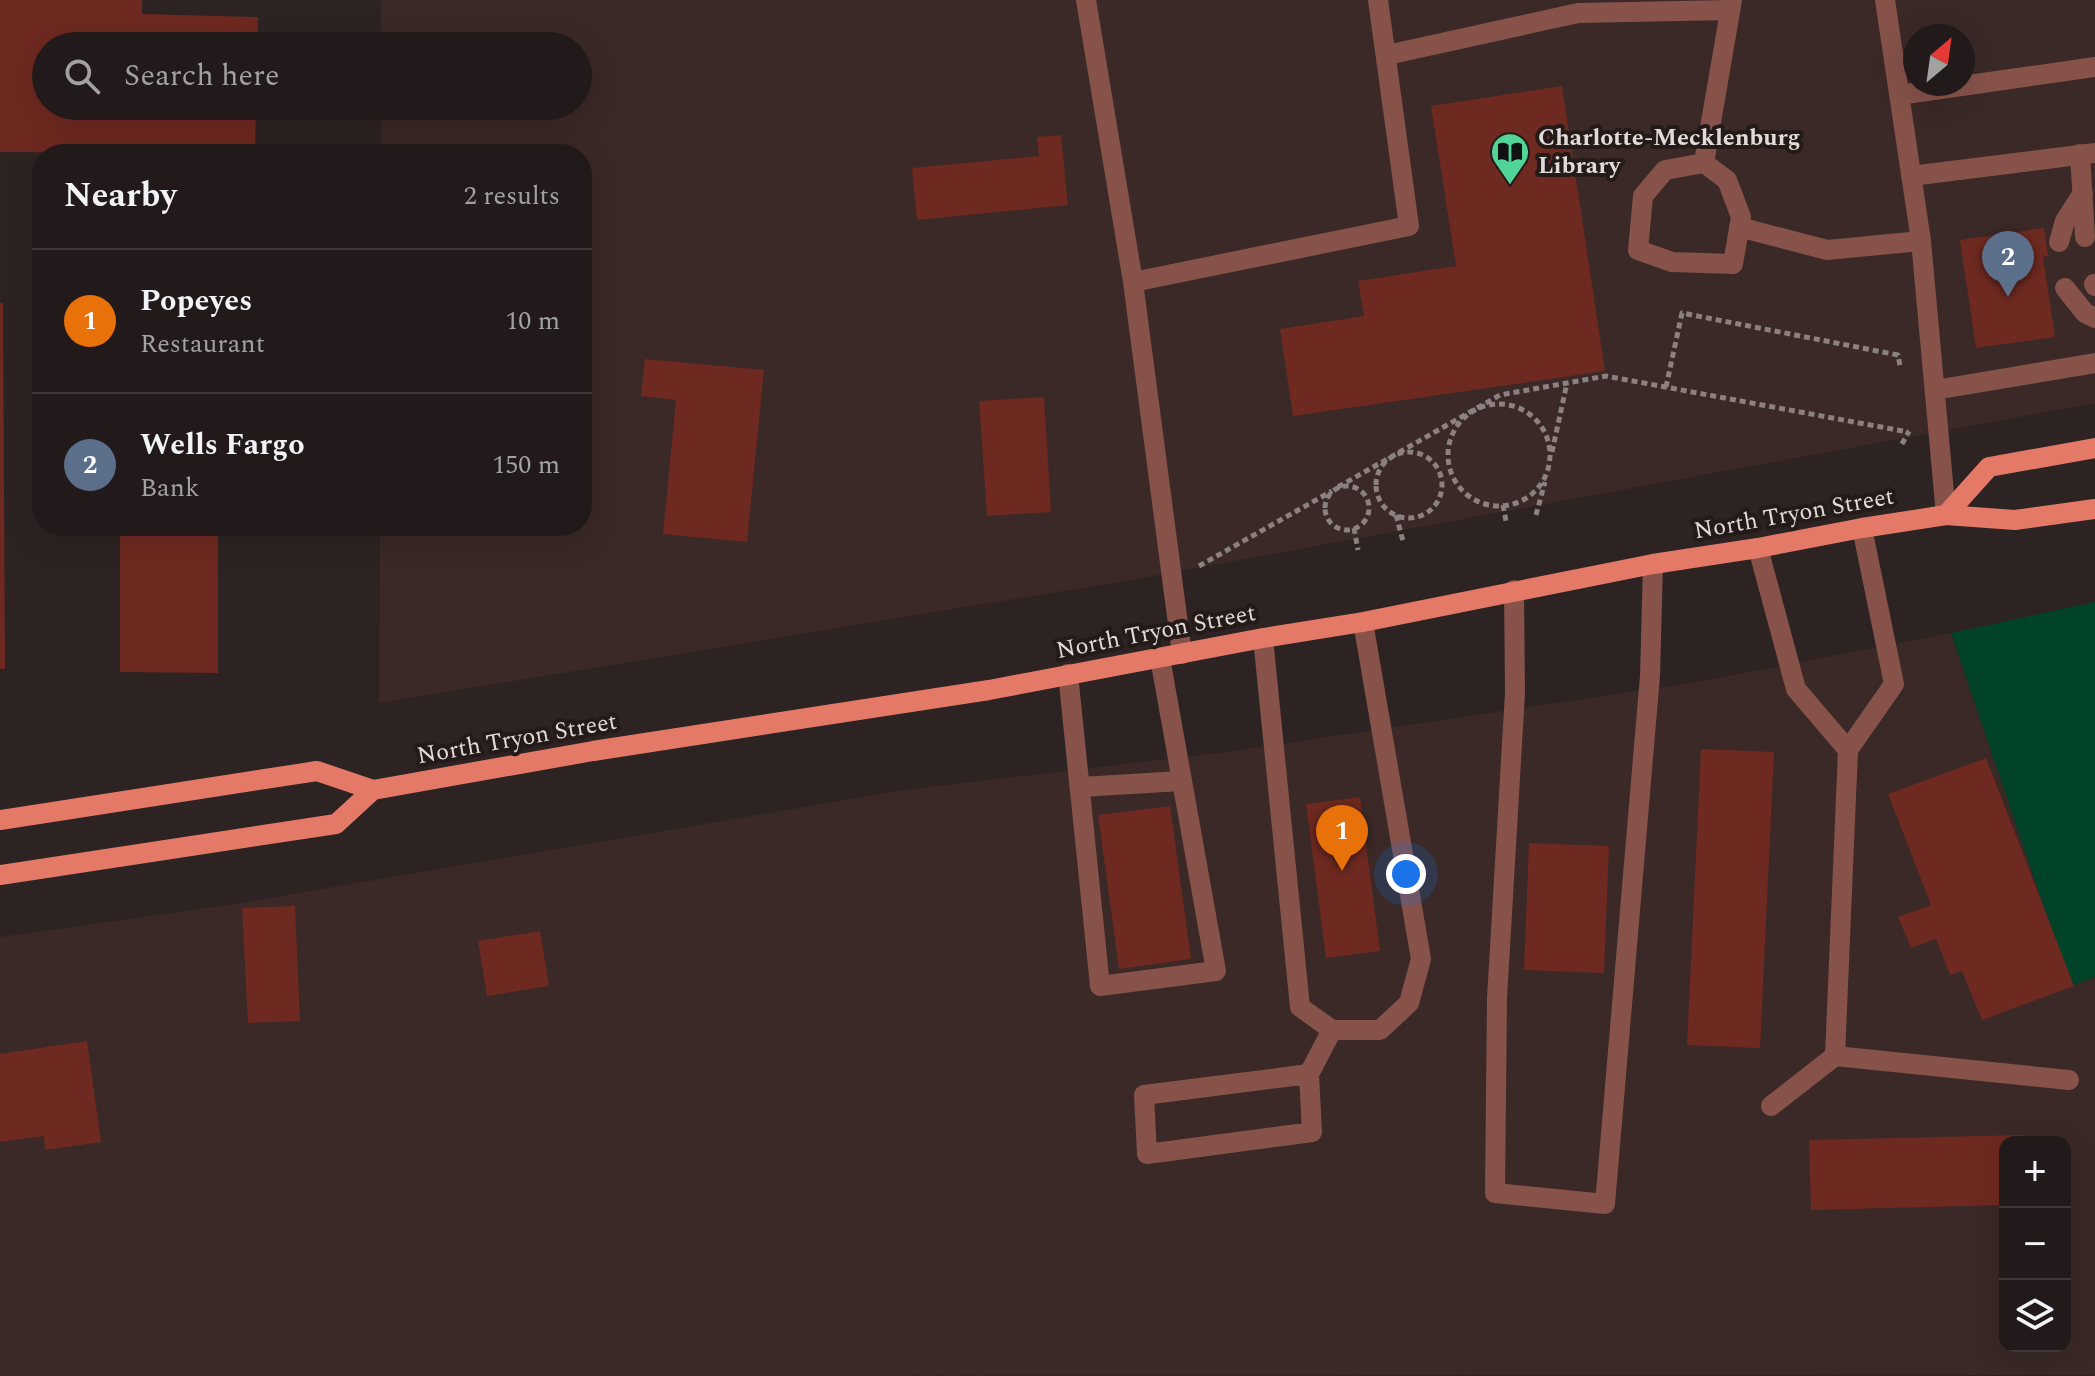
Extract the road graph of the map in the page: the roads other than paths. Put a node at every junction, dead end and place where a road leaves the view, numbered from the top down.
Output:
1 (1086, 0) edge
2 (1378, 0) edge
3 (1885, 0) edge
4 (1730, 5) edge
5 (1387, 55) junction
6 (2095, 67) edge
7 (1899, 95) junction
8 (2087, 154) edge
9 (1704, 163) junction
10 (1911, 176) junction
11 (2089, 197) edge
12 (2095, 211) edge
13 (1739, 227) junction
14 (2071, 239) dead end
15 (1921, 241) junction
16 (1133, 282) junction
17 (2086, 290) edge
18 (2095, 318) edge
19 (2095, 363) edge
20 (1935, 390) junction
21 (2095, 448) edge
22 (2095, 509) edge
23 (1946, 515) junction
24 (1862, 528) junction
25 (1758, 548) junction
26 (1653, 564) junction
27 (1514, 590) junction
28 (1363, 622) junction
29 (1263, 638) junction
30 (1182, 654) junction
31 (1160, 658) junction
32 (1068, 674) junction
33 (1848, 750) junction
34 (1181, 781) junction
35 (1081, 787) junction
36 (373, 790) junction
37 (0, 820) edge
38 (0, 875) edge
39 (1332, 1030) junction
40 (1835, 1056) junction
41 (1309, 1074) junction
42 (2069, 1080) dead end
43 (1771, 1106) dead end

1 - 16 lane
2 - 5 lane
3 - 7 lane
4 - 5 lane
4 - 9 lane
5 - 16 lane
6 - 7 lane
7 - 10 lane
8 - 10 lane
8 - 11 lane
9 - 13 lane
9 - 13 lane
10 - 15 lane
11 - 12 lane
11 - 14 lane
13 - 15 lane
15 - 20 lane
16 - 30 lane
17 - 18 lane
19 - 20 lane
20 - 23 lane
21 - 23 main road
22 - 23 main road, North Tryon Street
23 - 24 main road, North Tryon Street
24 - 25 main road, North Tryon Street
24 - 33 lane
25 - 26 main road, North Tryon Street
25 - 33 lane
26 - 27 main road, North Tryon Street
26 - 27 lane
27 - 28 main road, North Tryon Street
28 - 29 main road, North Tryon Street
28 - 39 lane
29 - 30 main road, North Tryon Street
29 - 39 lane
30 - 31 main road, North Tryon Street
31 - 32 main road, North Tryon Street
31 - 34 lane
32 - 35 lane
32 - 36 main road, North Tryon Street
33 - 40 lane
34 - 35 lane
34 - 35 lane
36 - 37 main road, North Tryon Street
36 - 38 main road
39 - 41 lane
40 - 42 lane
40 - 43 lane
41 - 41 lane

